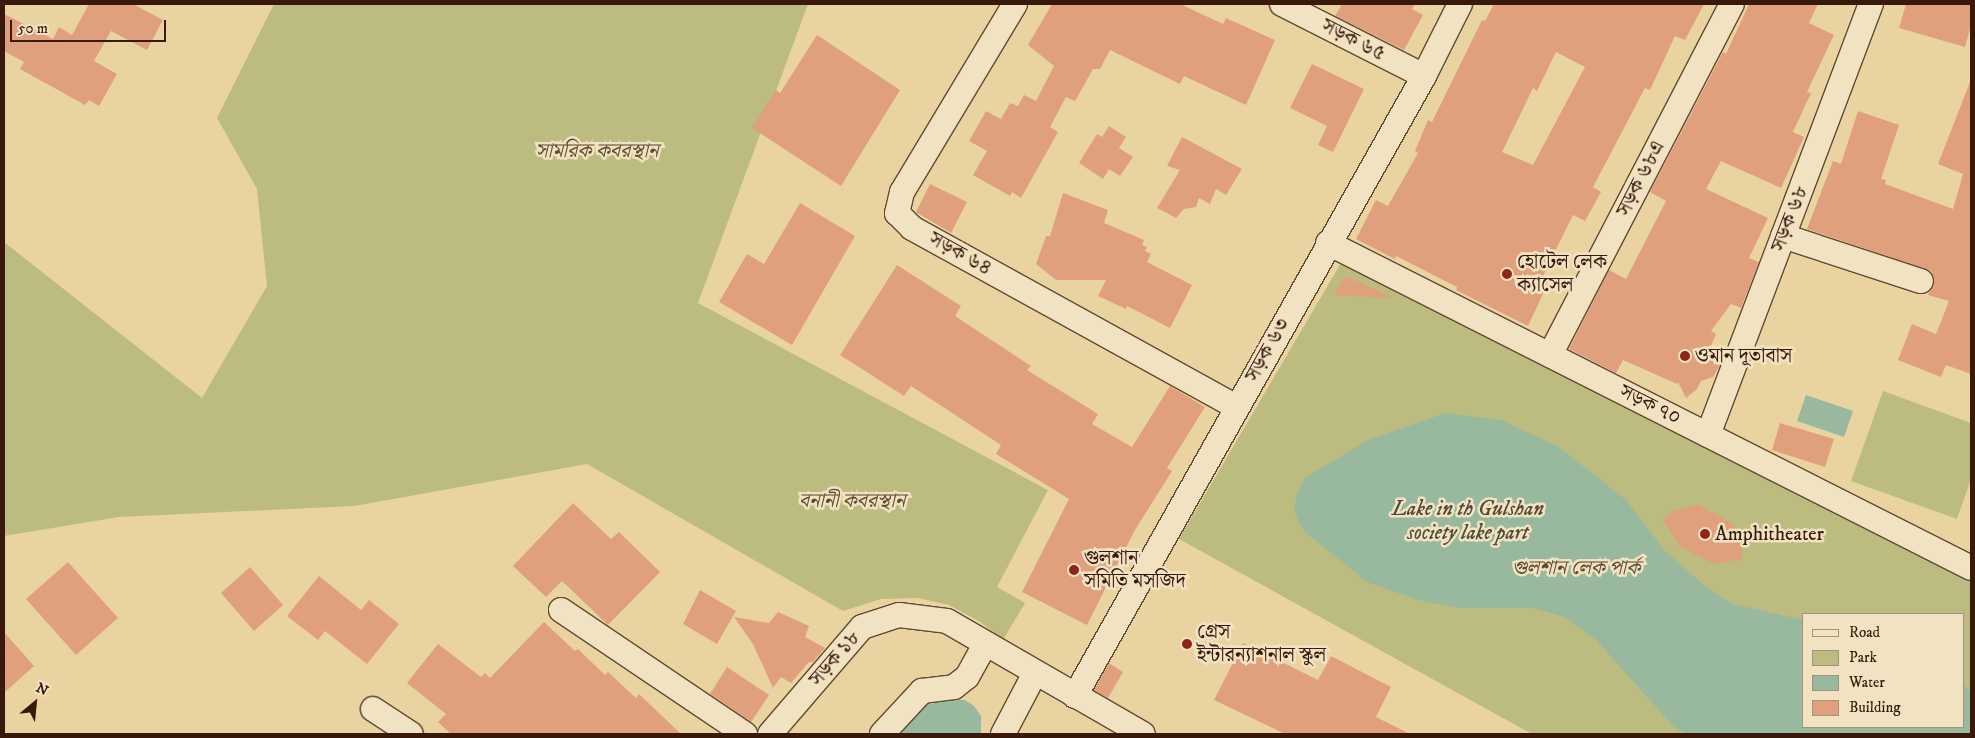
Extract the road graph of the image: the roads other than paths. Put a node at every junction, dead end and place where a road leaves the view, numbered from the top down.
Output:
1 (1015, 4) edge
2 (1282, 4) edge
3 (1460, 4) edge
4 (1732, 4) edge
5 (1871, 4) edge
6 (1424, 76) junction
7 (1783, 236) junction
8 (1328, 243) junction
9 (1921, 281) dead end
10 (1550, 355) junction
11 (1236, 407) junction
12 (1708, 435) junction
13 (1971, 568) edge
14 (561, 610) dead end
15 (985, 644) junction
16 (1042, 677) junction
17 (1075, 696) junction
18 (372, 710) dead end
19 (411, 734) edge
20 (745, 734) edge
21 (770, 734) edge
22 (882, 734) edge
23 (1003, 734) edge
24 (1143, 734) edge

1 - 11 street, সড়ক ৬৪
2 - 6 street, সড়ক ৬৫
3 - 6 street, সড়ক ৬৩
4 - 10 street, সড়ক ৬৮এ
5 - 7 street, সড়ক ৬৮
6 - 8 street, সড়ক ৬৩
7 - 9 street
7 - 12 street, সড়ক ৬৮
8 - 10 street, সড়ক ৭০
8 - 11 street, সড়ক ৬৩
10 - 12 street, সড়ক ৭০
11 - 17 street, সড়ক ৬৩
12 - 13 street, সড়ক ৭০
14 - 20 street
15 - 16 street, সড়ক ১৮
15 - 21 street, সড়ক ১৮
15 - 22 street
16 - 17 street, সড়ক ১৮
16 - 23 street
17 - 24 street, সড়ক ১৮
18 - 19 street

